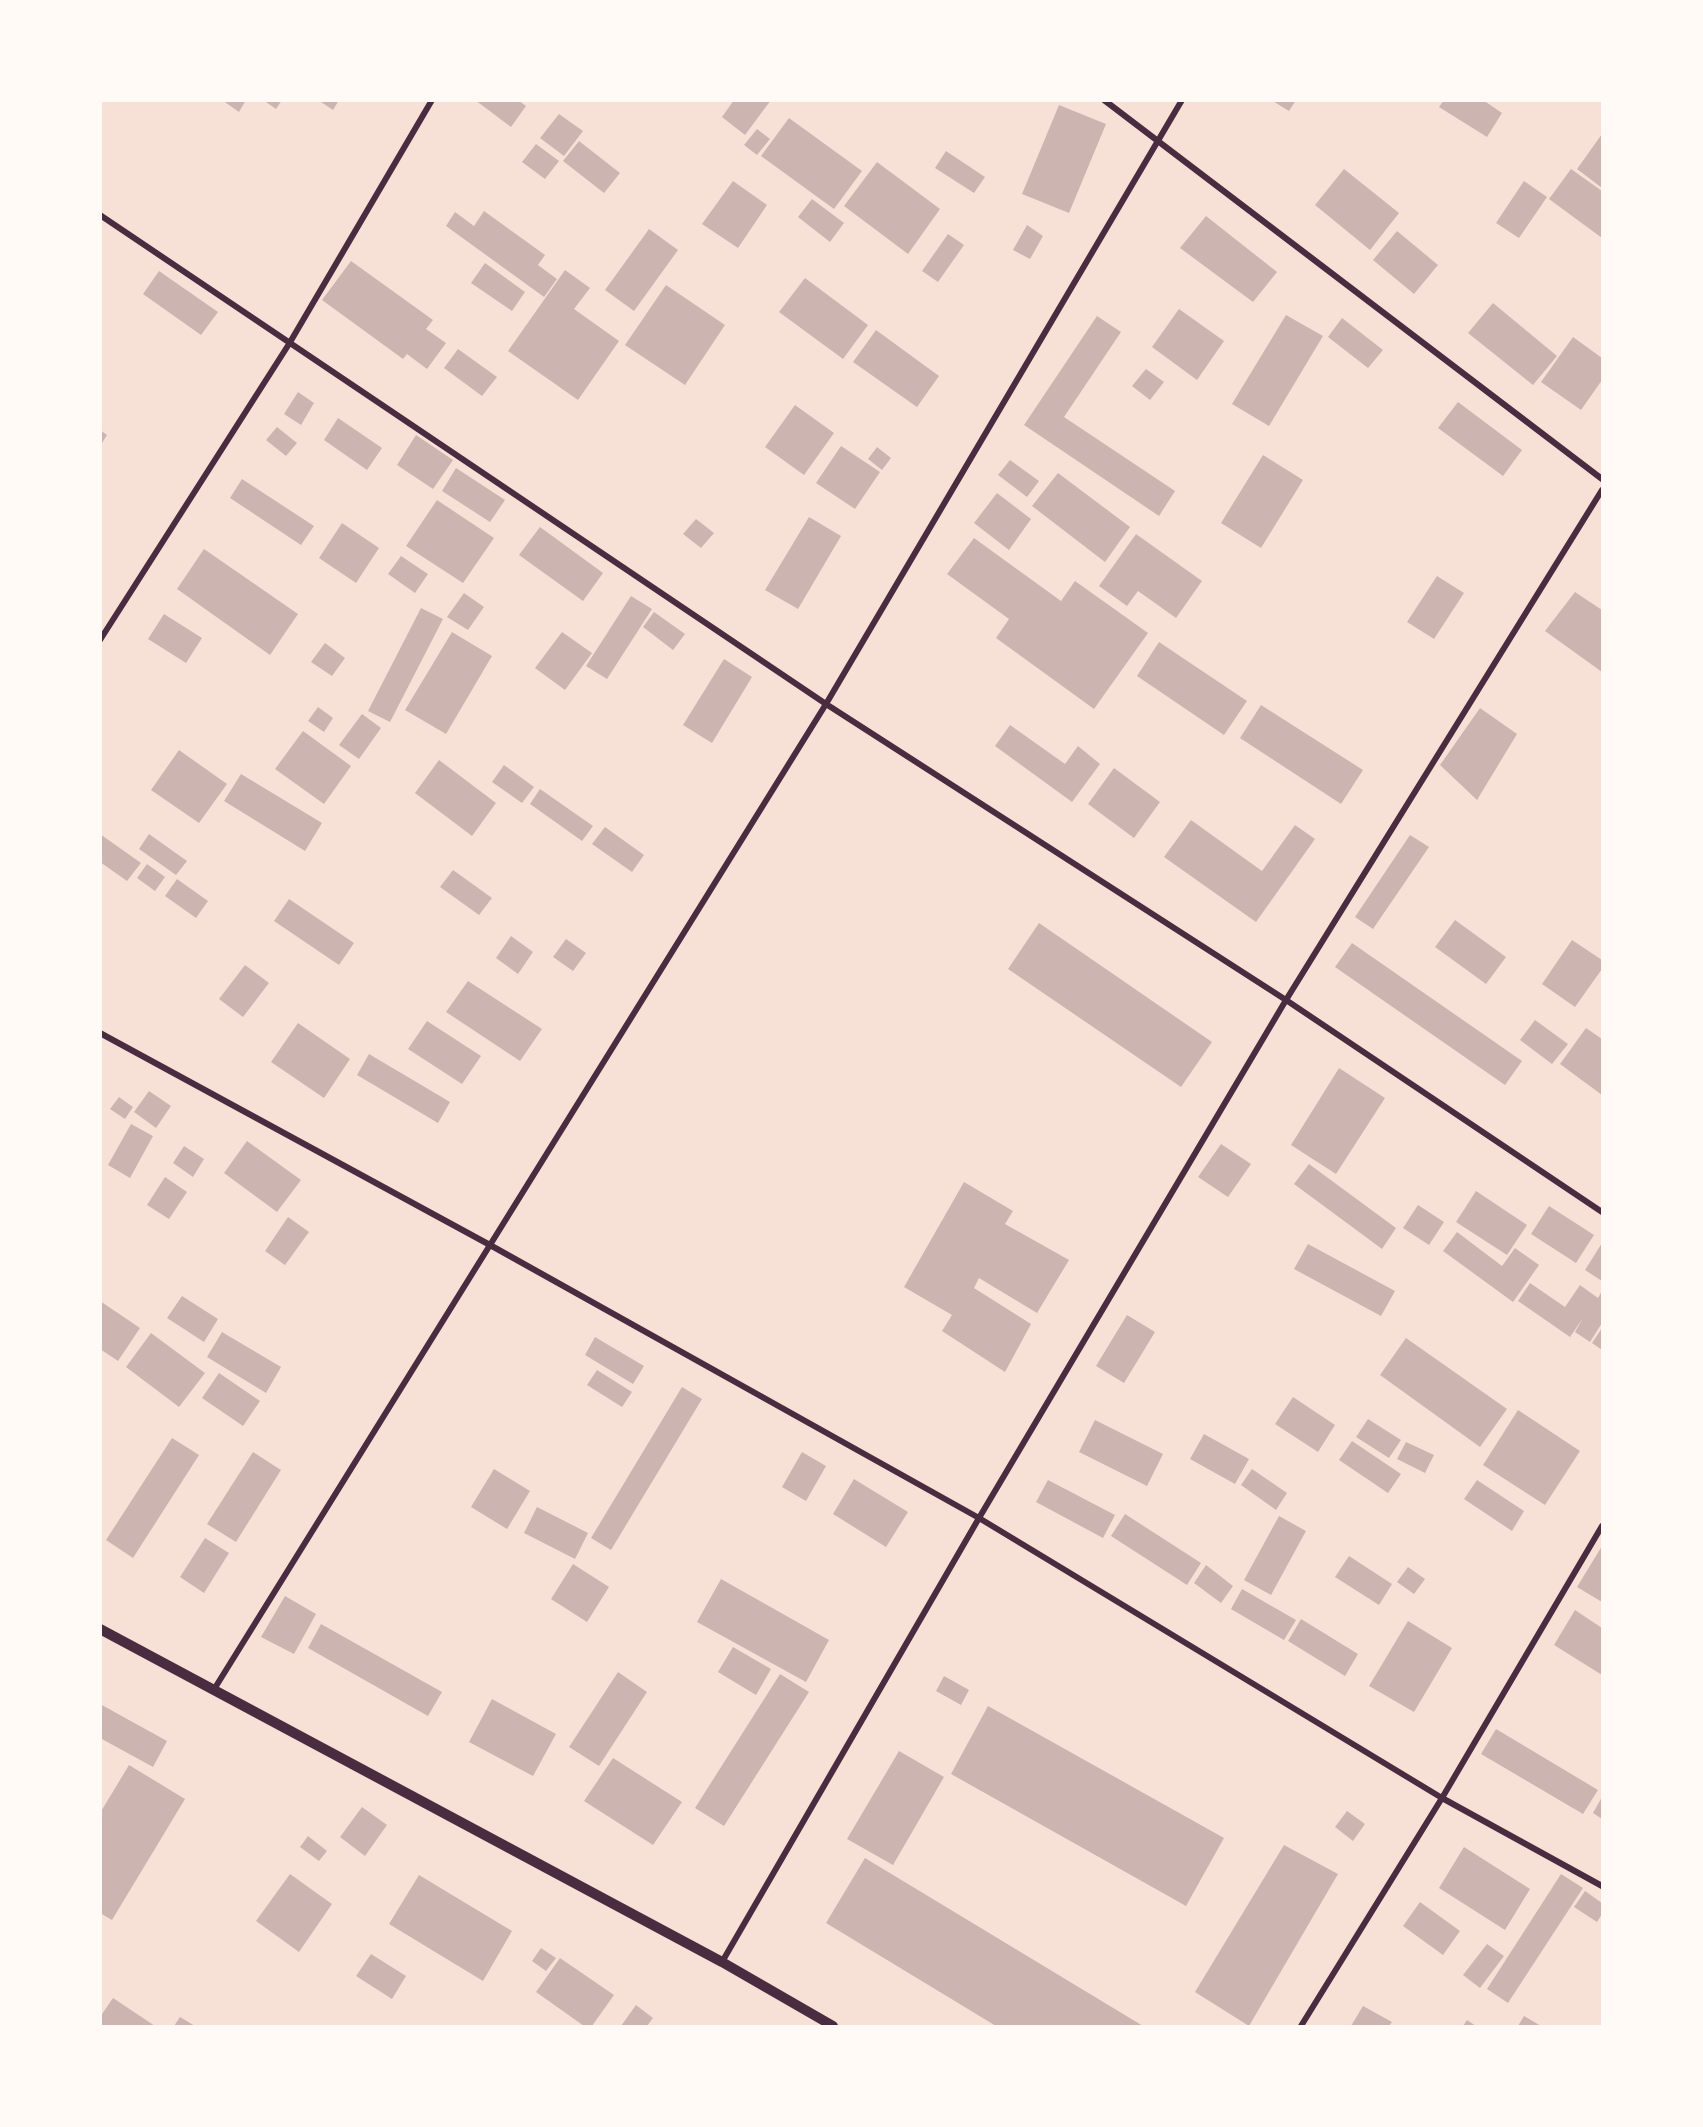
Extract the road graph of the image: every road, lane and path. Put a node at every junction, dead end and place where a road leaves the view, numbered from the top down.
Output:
1 (432, 100) edge
2 (1104, 100) edge
3 (1182, 100) edge
4 (1156, 142) junction
5 (100, 216) edge
6 (289, 344) junction
7 (1602, 479) edge
8 (1602, 490) edge
9 (100, 640) edge
10 (826, 704) junction
11 (1286, 999) junction
12 (100, 1034) edge
13 (1602, 1212) edge
14 (490, 1245) junction
15 (979, 1518) junction
16 (1602, 1526) edge
17 (100, 1629) edge
18 (213, 1691) junction
19 (1442, 1798) junction
20 (1602, 1886) edge
21 (722, 1962) junction
22 (833, 2026) edge
23 (1301, 2026) edge

1 - 6 street
2 - 4 street
3 - 4 street
4 - 7 street
4 - 10 street
5 - 6 street
6 - 9 street
6 - 10 street
8 - 11 street
10 - 11 street
10 - 14 street
11 - 13 street
11 - 15 street
12 - 14 street
14 - 15 street
14 - 18 street
15 - 19 street
15 - 21 street
16 - 19 street
17 - 18 street
18 - 21 street
19 - 20 street
19 - 23 street
21 - 22 street

